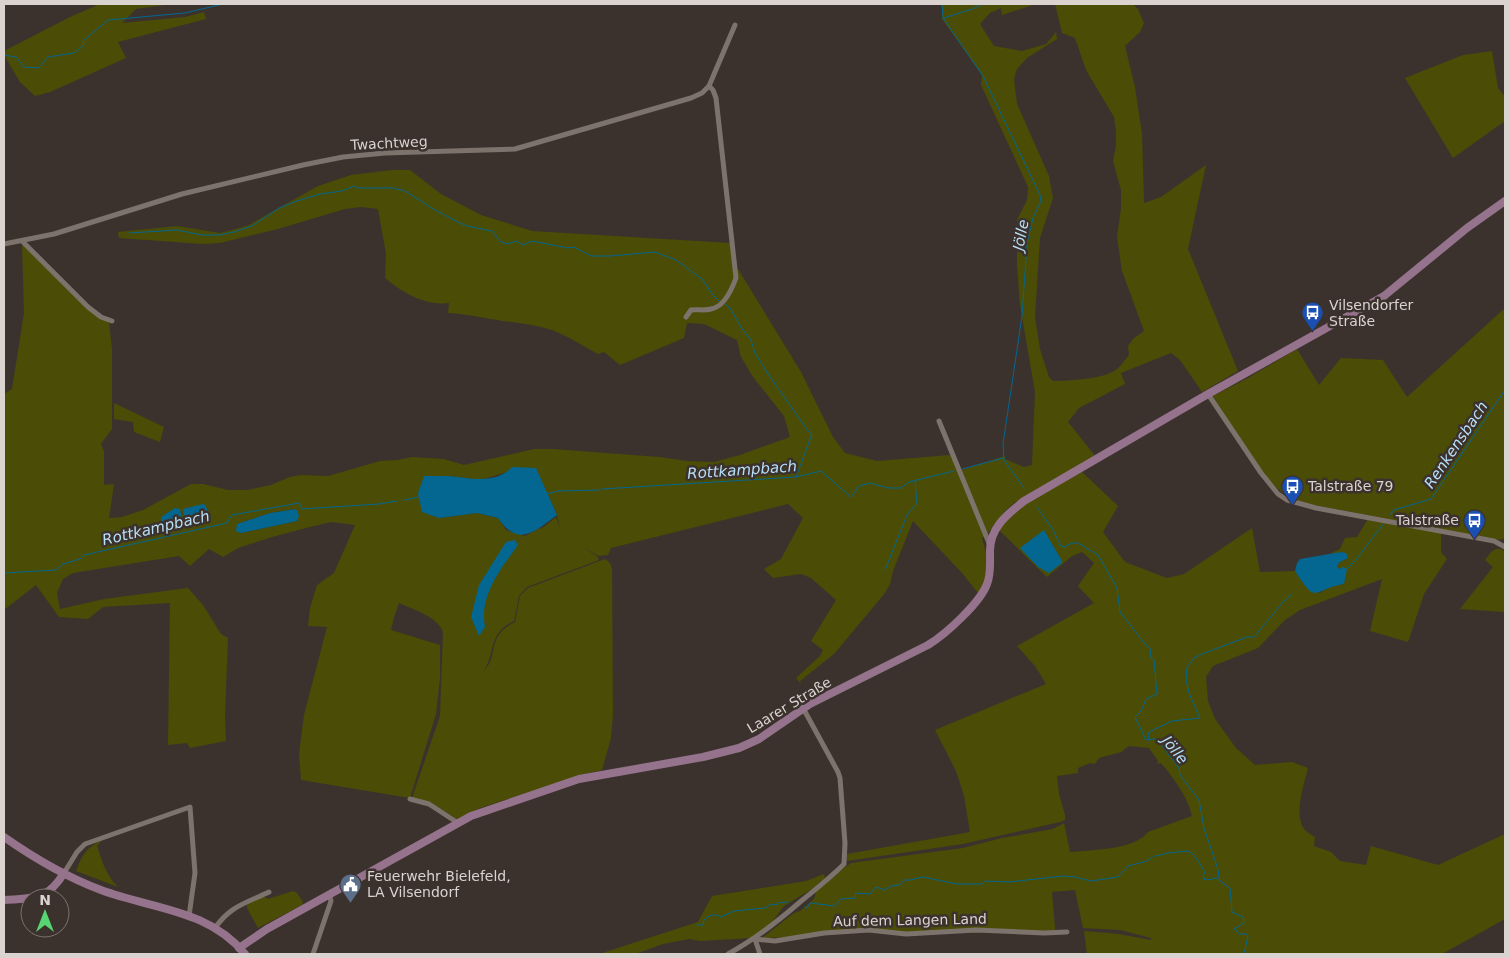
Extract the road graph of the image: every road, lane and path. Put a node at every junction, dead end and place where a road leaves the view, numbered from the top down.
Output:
1 (735, 25) dead end
2 (709, 86) junction
3 (1505, 201) edge
4 (22, 241) junction
5 (4, 244) edge
6 (686, 316) dead end
7 (112, 321) dead end
8 (1208, 394) junction
9 (939, 421) dead end
10 (989, 543) junction
11 (1505, 546) edge
12 (803, 708) junction
13 (410, 799) dead end
14 (458, 823) junction
15 (4, 837) edge
16 (64, 873) junction
17 (269, 892) dead end
18 (329, 894) junction
19 (4, 900) edge
20 (189, 916) junction
21 (215, 928) junction
22 (1067, 932) dead end
23 (755, 939) junction
24 (242, 951) edge
25 (313, 954) edge
26 (728, 954) edge
27 (760, 954) edge

1 - 2 street
2 - 4 street, Twachtweg
2 - 6 street
3 - 8 street
4 - 5 street, Twachtweg
4 - 7 street
8 - 10 street
8 - 11 street
9 - 10 street
10 - 12 street, Laarer Straße
12 - 14 street, Laarer Straße
12 - 23 street
13 - 14 street
14 - 18 street, Laarer Straße
15 - 16 street
16 - 19 street
16 - 20 street
16 - 20 street
17 - 21 street
18 - 24 street, Laarer Straße
18 - 25 street
20 - 21 street
21 - 24 street
22 - 23 street, Auf dem Langen Land
23 - 26 street
23 - 27 street

